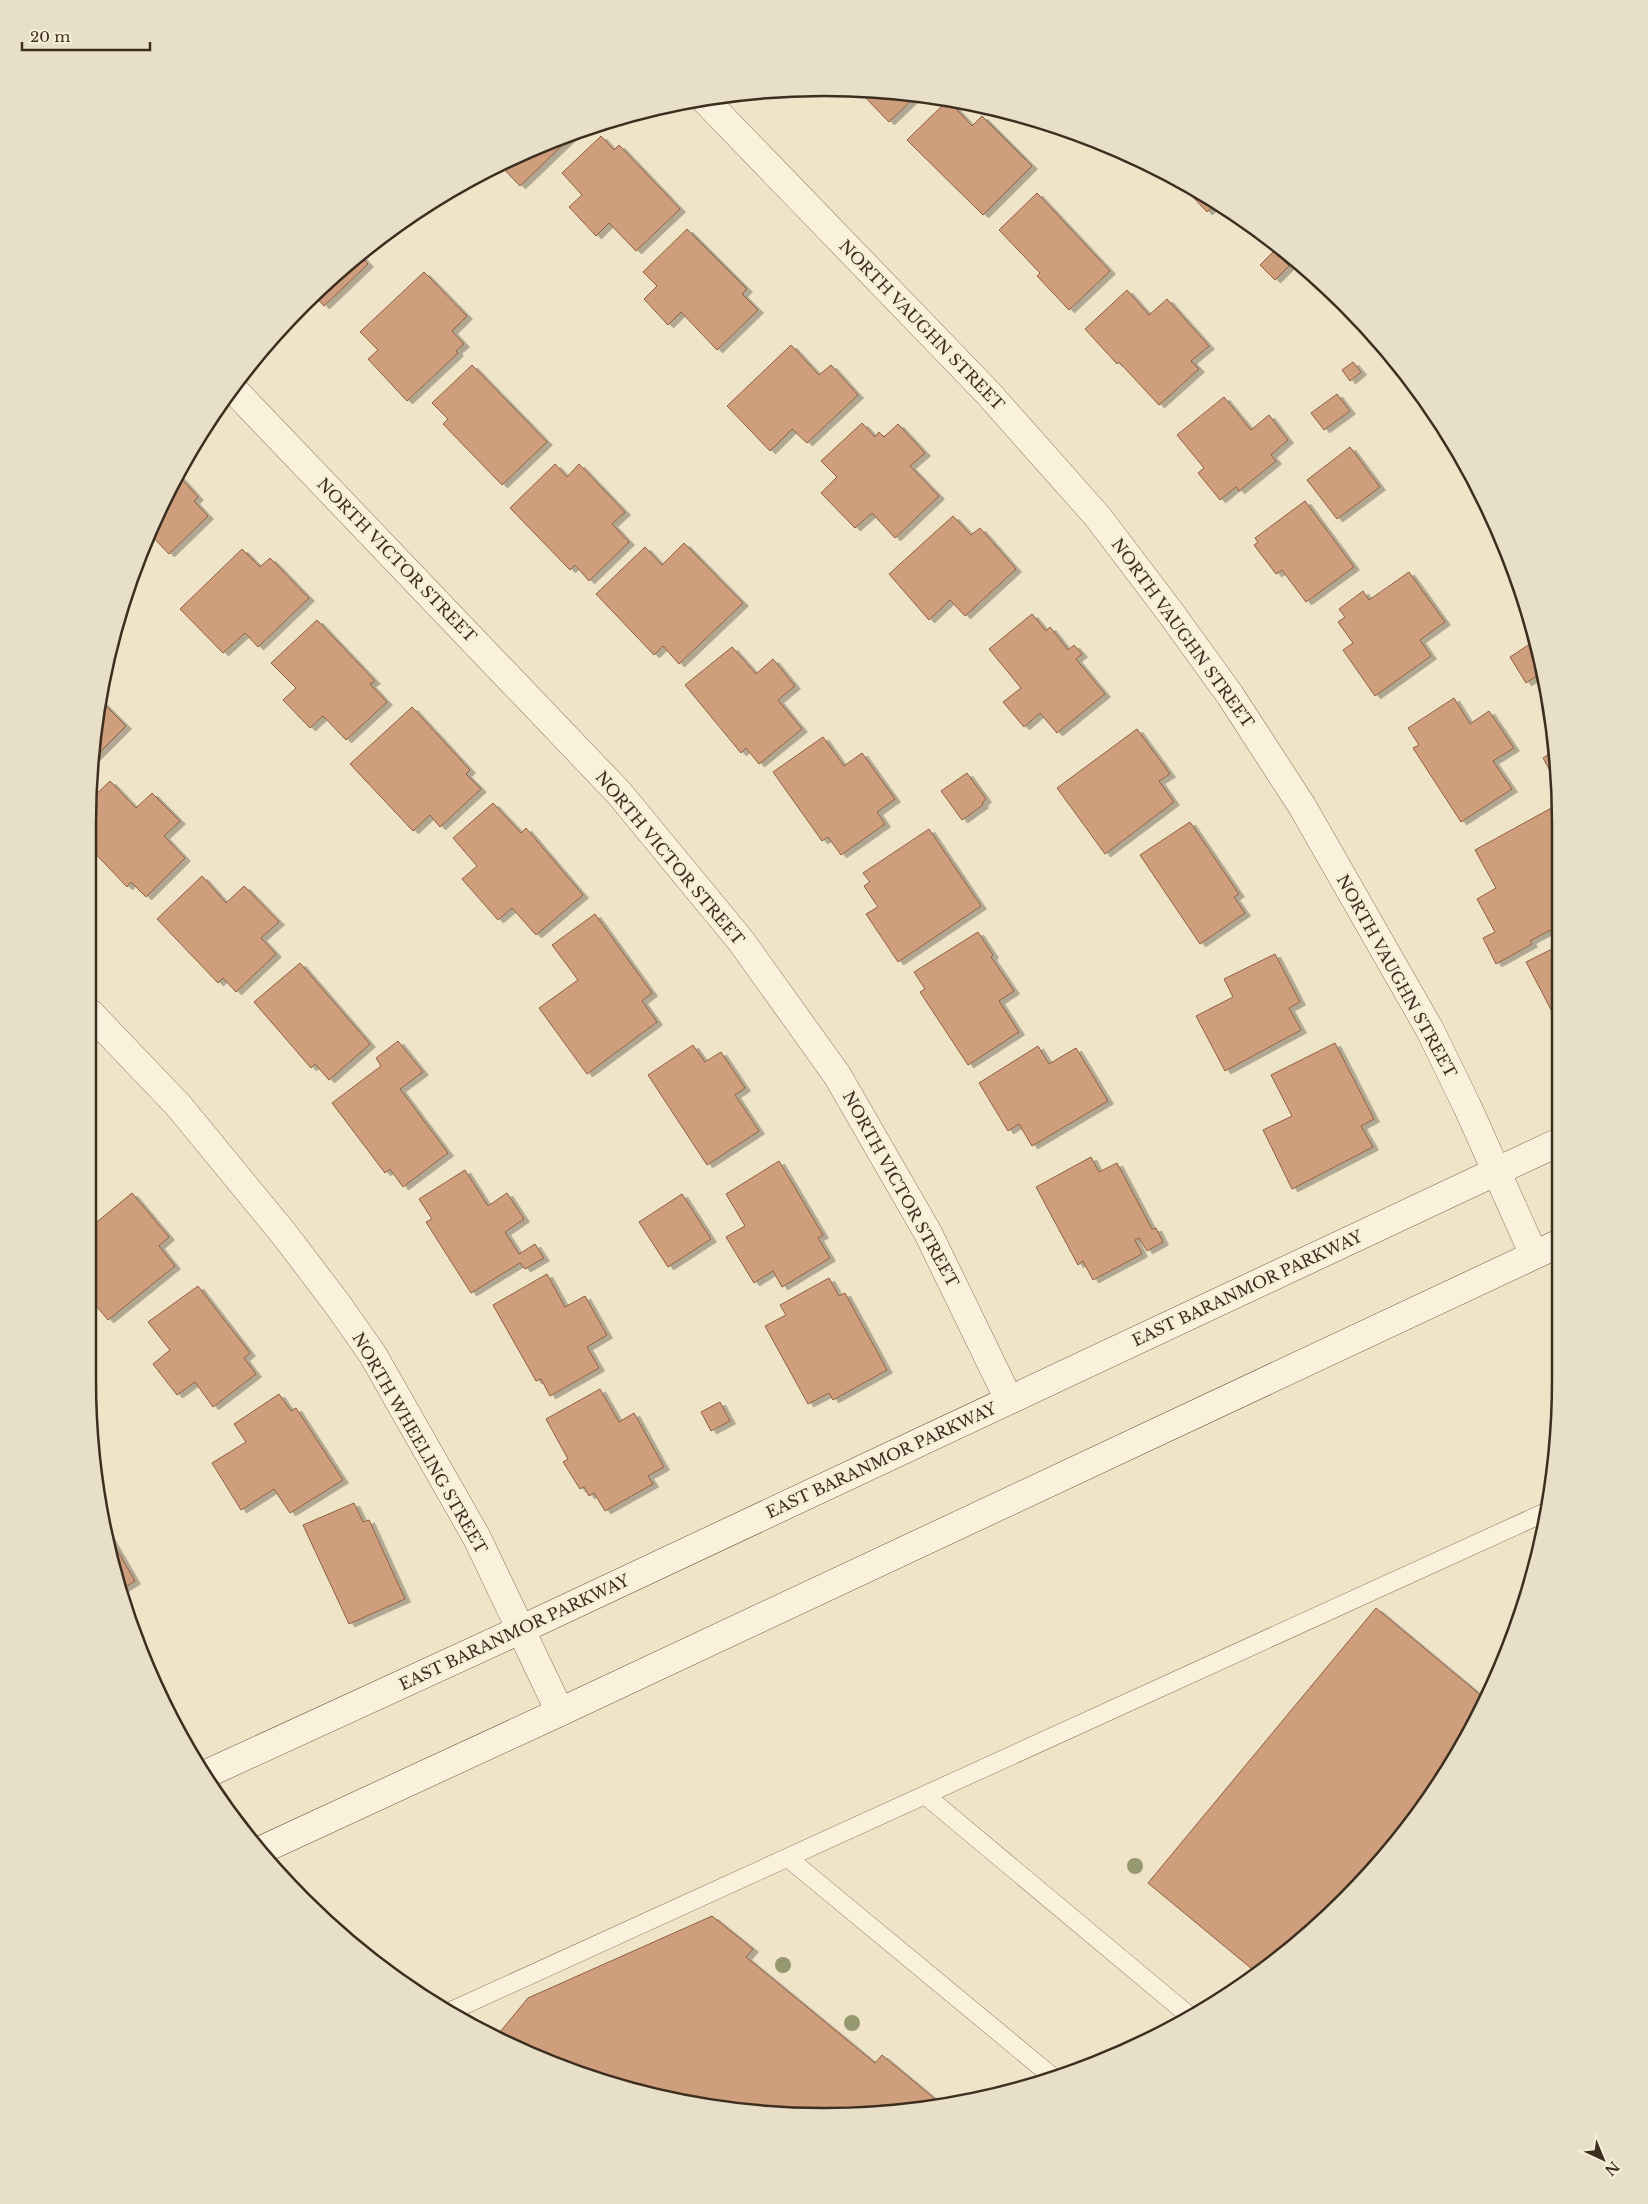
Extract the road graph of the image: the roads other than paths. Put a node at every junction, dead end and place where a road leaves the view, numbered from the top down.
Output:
1 (710, 105) edge
2 (238, 394) edge
3 (96, 1019) edge
4 (1552, 1146) edge
5 (1496, 1171) junction
6 (1546, 1249) edge
7 (1009, 1400) junction
8 (1539, 1516) edge
9 (522, 1629) junction
10 (560, 1712) junction
11 (211, 1772) edge
12 (925, 1795) junction
13 (267, 1847) edge
14 (788, 1858) junction
15 (457, 2008) edge
16 (1185, 2012) edge
17 (1047, 2072) edge

1 - 5 street, NORTH VAUGHN STREET
2 - 7 street, NORTH VICTOR STREET
3 - 9 street, NORTH WHEELING STREET
4 - 5 street, EAST BARANMOR PARKWAY
5 - 6 street, NORTH VAUGHN STREET
5 - 7 street, EAST BARANMOR PARKWAY
6 - 10 street
7 - 9 street, EAST BARANMOR PARKWAY
8 - 12 lane
9 - 10 street, NORTH WHEELING STREET
9 - 11 street, EAST BARANMOR PARKWAY
10 - 13 street
12 - 14 lane
12 - 16 lane
14 - 15 lane
14 - 17 lane

